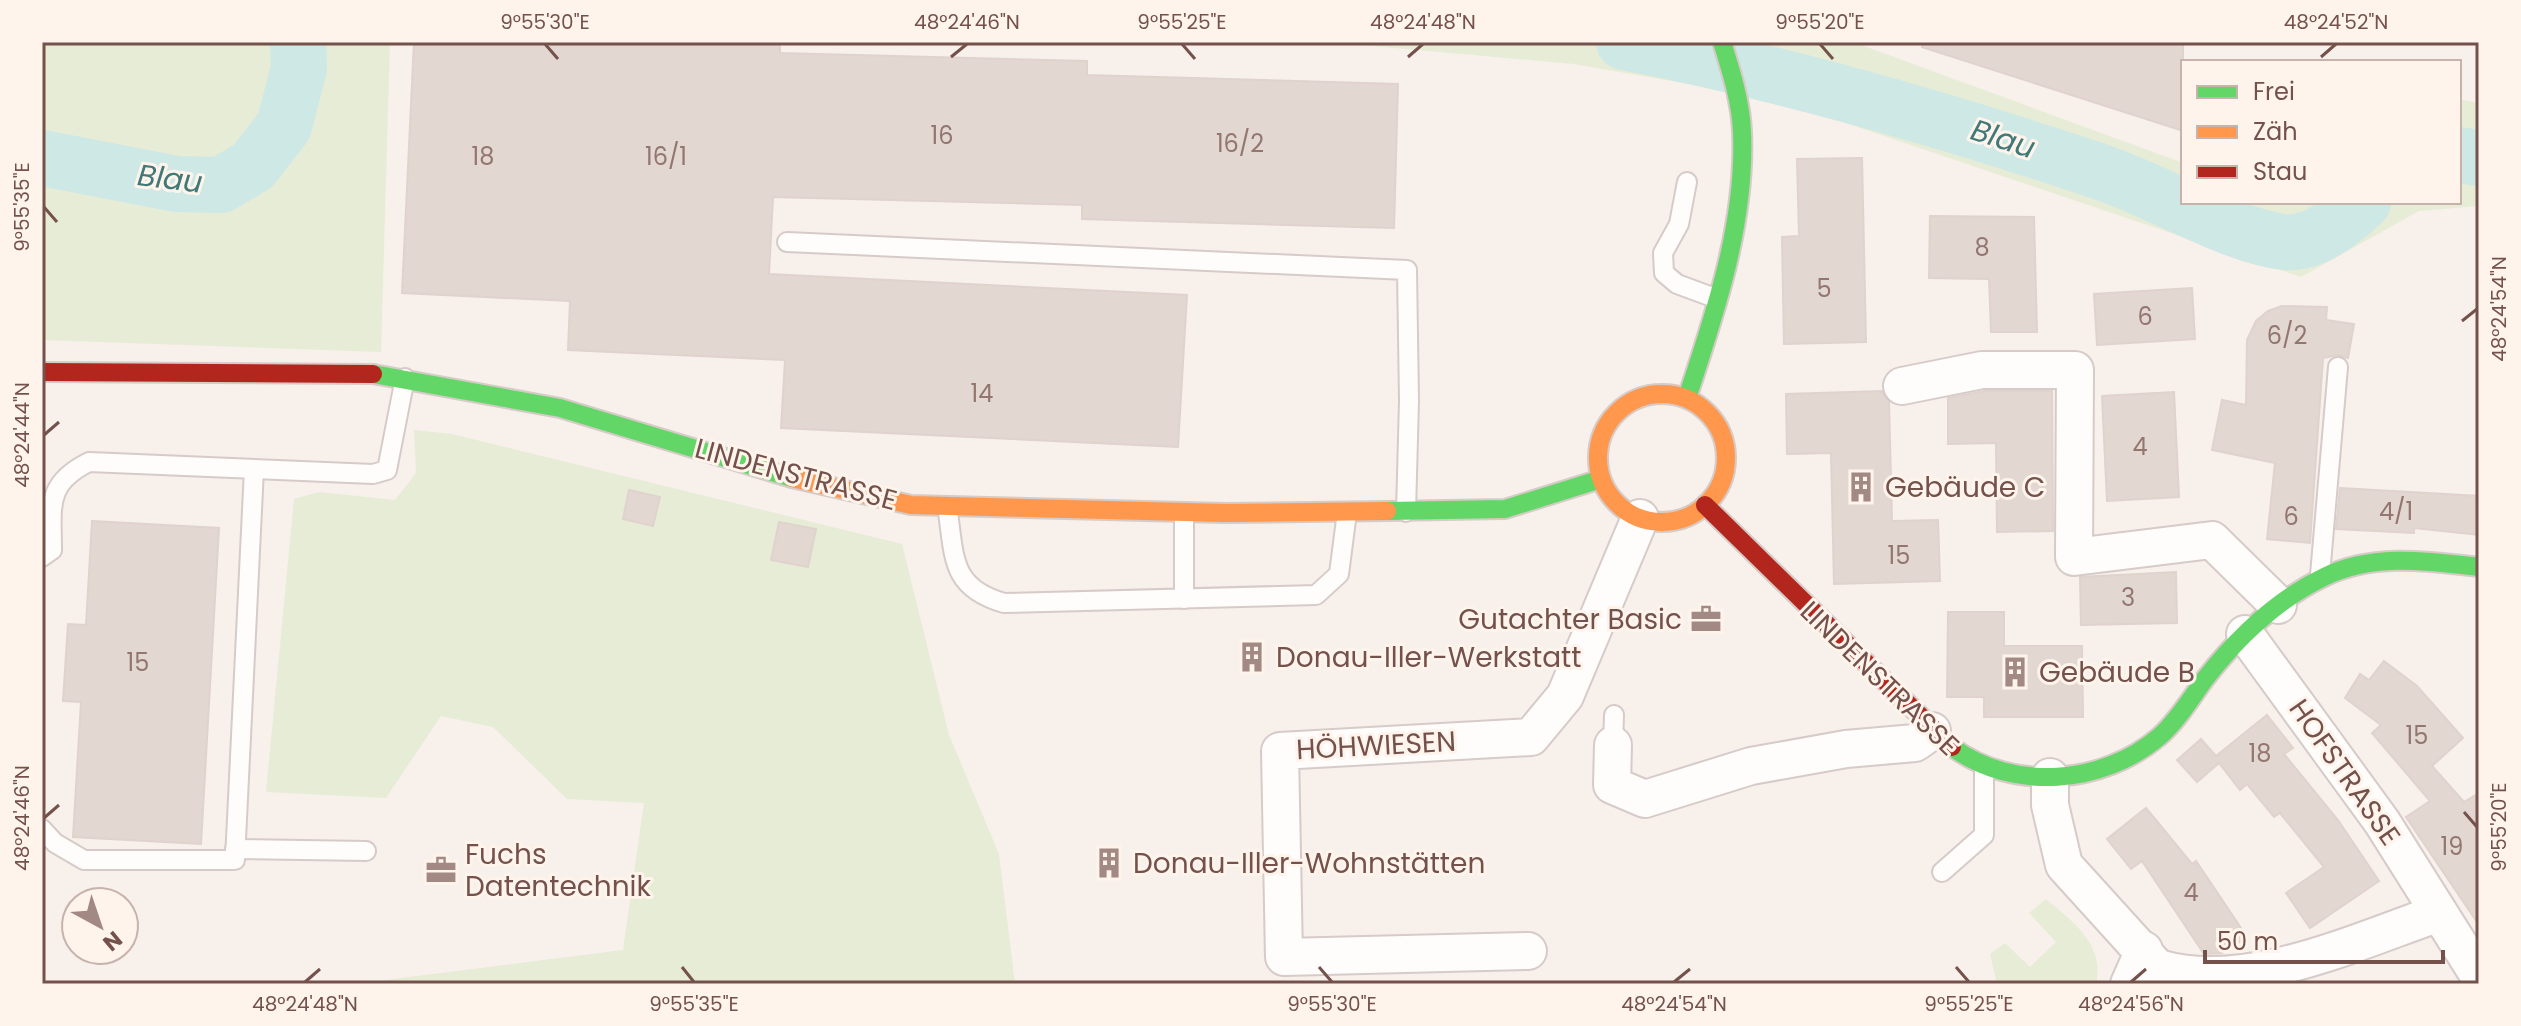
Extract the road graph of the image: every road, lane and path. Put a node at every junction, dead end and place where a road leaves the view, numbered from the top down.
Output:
1 (1722, 42) edge
2 (1687, 182) dead end
3 (787, 242) dead end
4 (1715, 298) junction
5 (2338, 367) dead end
6 (42, 372) edge
7 (405, 378) junction
8 (1902, 386) dead end
9 (1687, 398) junction
10 (254, 469) junction
11 (1601, 479) junction
12 (1705, 505) junction
13 (947, 506) junction
14 (1184, 512) junction
15 (1347, 512) junction
16 (1406, 512) junction
17 (1640, 518) junction
18 (42, 557) edge
19 (2479, 567) edge
20 (2319, 580) junction
21 (1184, 599) junction
22 (2278, 605) junction
23 (2245, 634) junction
24 (1613, 730) dead end
25 (1932, 731) junction
26 (1984, 769) junction
27 (2050, 777) junction
28 (42, 829) edge
29 (235, 849) junction
30 (366, 851) dead end
31 (1951, 870) dead end
32 (2439, 913) junction
33 (1528, 951) dead end
34 (2159, 968) edge
35 (2479, 976) edge
36 (2129, 984) edge

1 - 4 street
2 - 4 lane
3 - 16 lane
4 - 9 street
5 - 20 lane
6 - 7 street, LINDENSTRASSE
7 - 10 lane
7 - 13 street, LINDENSTRASSE
8 - 22 street
9 - 11 street
9 - 12 street
10 - 18 lane
10 - 29 lane
11 - 16 street, LINDENSTRASSE
11 - 17 street
12 - 17 street
12 - 25 street, LINDENSTRASSE
13 - 14 street, LINDENSTRASSE
13 - 21 lane
14 - 15 street, LINDENSTRASSE
14 - 21 lane
15 - 16 street, LINDENSTRASSE
15 - 21 lane
17 - 33 street, HÖHWIESEN
19 - 20 street
20 - 22 street
22 - 23 street
23 - 27 street
23 - 32 street, HOFSTRASSE
24 - 25 street
25 - 26 street, LINDENSTRASSE
26 - 27 street, LINDENSTRASSE
26 - 31 lane
27 - 34 street
28 - 29 lane
29 - 30 lane
32 - 34 street
32 - 35 street, HOFSTRASSE
34 - 36 street

